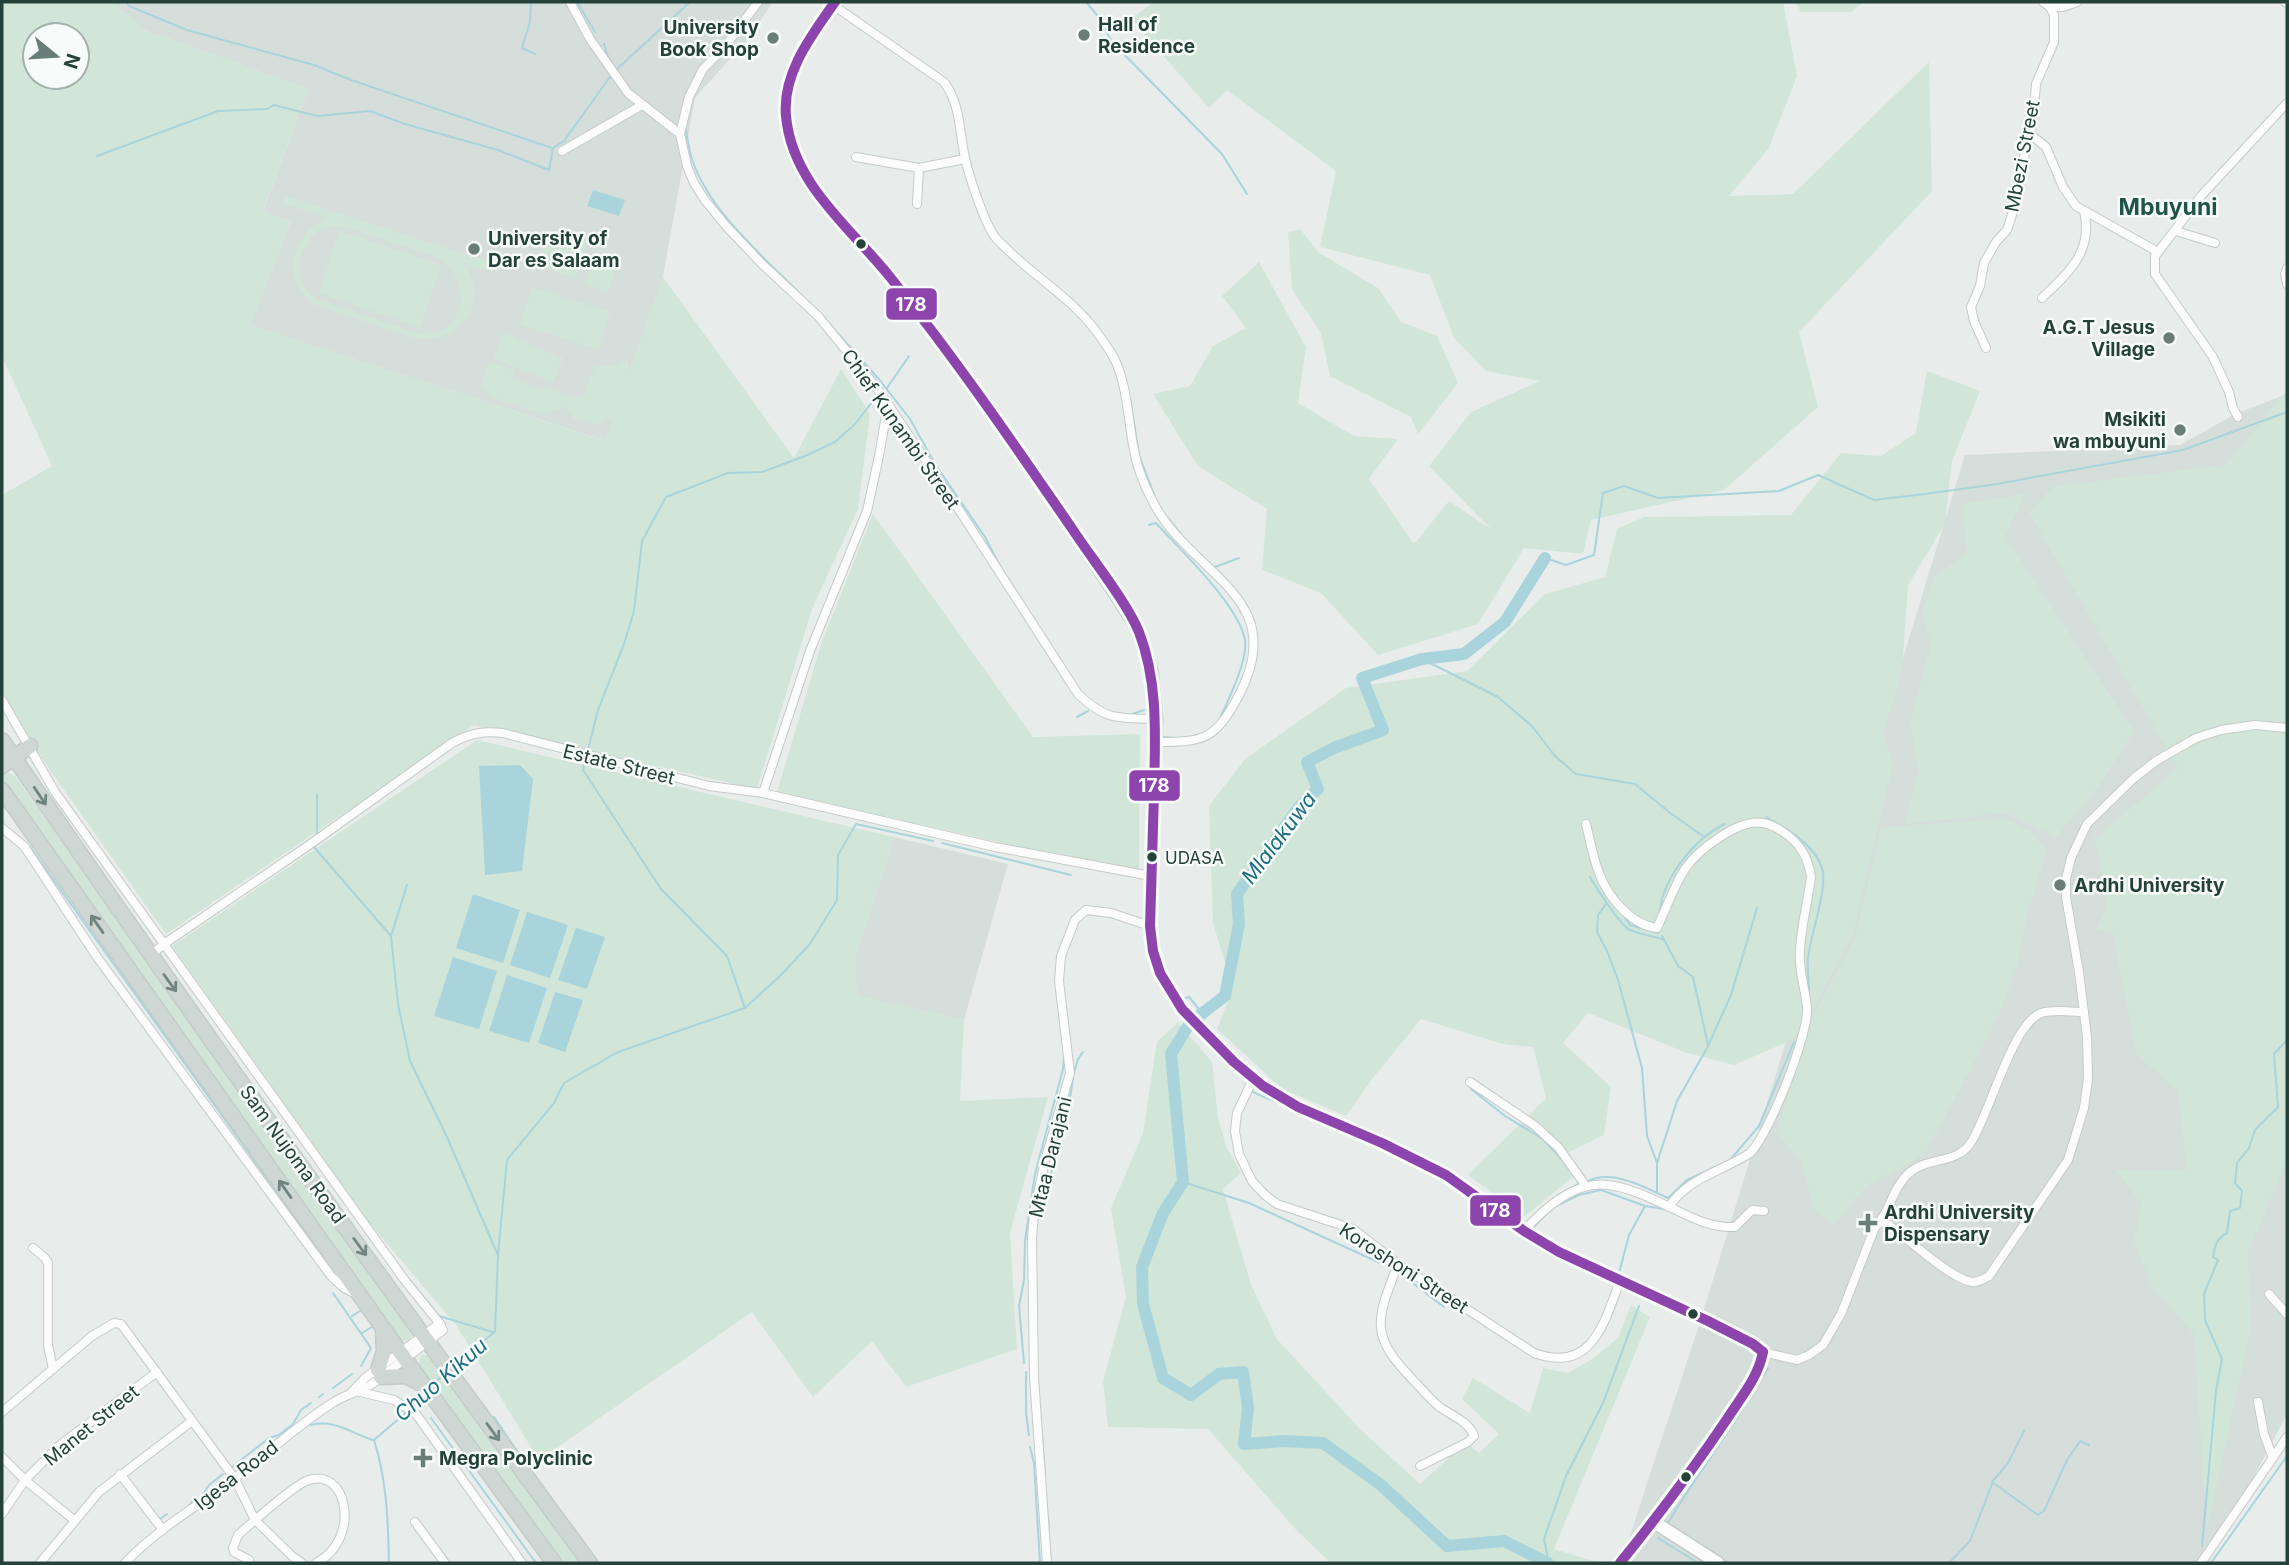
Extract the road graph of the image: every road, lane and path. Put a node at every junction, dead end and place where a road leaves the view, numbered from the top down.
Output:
1 (570, 2) edge
2 (758, 2) edge
3 (2077, 2) edge
4 (834, 3) edge
5 (2046, 4) edge
6 (2287, 103) edge
7 (642, 105) junction
8 (680, 134) junction
9 (2030, 134) junction
10 (562, 151) dead end
11 (856, 157) dead end
12 (965, 159) junction
13 (919, 168) junction
14 (917, 204) dead end
15 (2084, 211) junction
16 (2176, 231) junction
17 (2215, 243) dead end
18 (2158, 252) junction
19 (2287, 268) edge
20 (2287, 284) edge
21 (2042, 298) dead end
22 (1986, 348) dead end
23 (888, 403) junction
24 (2238, 417) dead end
25 (2, 700) edge
26 (1156, 719) junction
27 (2287, 728) edge
28 (2, 740) edge
29 (1156, 742) junction
30 (30, 746) junction
31 (8, 762) edge
32 (2, 790) edge
33 (763, 793) junction
34 (1586, 824) dead end
35 (2, 828) edge
36 (1151, 876) junction
37 (1150, 926) junction
38 (164, 944) junction
39 (150, 956) junction
40 (2084, 1012) junction
41 (1253, 1079) junction
42 (1470, 1082) dead end
43 (1587, 1186) junction
44 (1669, 1207) junction
45 (1764, 1211) dead end
46 (1880, 1223) junction
47 (1524, 1231) junction
48 (33, 1248) dead end
49 (1398, 1264) junction
50 (1620, 1281) junction
51 (2269, 1294) dead end
52 (360, 1296) junction
53 (2287, 1314) edge
54 (380, 1322) junction
55 (426, 1339) junction
56 (1763, 1352) junction
57 (403, 1356) junction
58 (53, 1369) junction
59 (157, 1372) junction
60 (380, 1373) junction
61 (427, 1388) junction
62 (356, 1392) junction
63 (2258, 1402) dead end
64 (2, 1412) edge
65 (192, 1422) junction
66 (2287, 1437) edge
67 (2, 1457) edge
68 (2273, 1458) junction
69 (1420, 1466) dead end
70 (120, 1474) junction
71 (234, 1479) junction
72 (25, 1480) junction
73 (2, 1514) edge
74 (74, 1520) junction
75 (255, 1520) junction
76 (415, 1522) dead end
77 (1654, 1522) junction
78 (163, 1530) junction
79 (249, 1560) dead end
80 (40, 1563) edge
81 (125, 1563) edge
82 (302, 1563) edge
83 (316, 1563) edge
84 (445, 1563) edge
85 (522, 1563) edge
86 (554, 1563) edge
87 (590, 1563) edge
88 (1048, 1563) edge
89 (1620, 1563) edge
90 (1718, 1563) edge
91 (2202, 1563) edge

1 - 7 street
2 - 8 street, Chief Kunambi Street
3 - 5 street
4 - 12 street
4 - 26 street
5 - 9 street, Mbezi Street
6 - 16 street
7 - 8 street
7 - 10 street
8 - 23 street, Chief Kunambi Street
9 - 15 street
9 - 22 street, Mbezi Street
11 - 13 street
12 - 13 street
12 - 29 street
13 - 14 street
15 - 18 street
15 - 21 street
16 - 17 street
16 - 18 street
18 - 24 street
19 - 20 street
23 - 26 street, Chief Kunambi Street
23 - 33 street
25 - 30 street
26 - 29 street
27 - 40 street
28 - 31 main road, Sam Nujoma Road
29 - 36 street
30 - 31 main road
30 - 38 street
31 -> 39 main road, Sam Nujoma Road
52 -> 32 main road, Sam Nujoma Road
33 - 36 street, Estate Street
33 - 38 street, Estate Street
34 - 44 street
35 - 52 street
36 - 37 street
37 - 41 street
37 - 88 street, Mtaa Darajani
38 - 39 street, Estate Street
38 - 55 street, Igesa Road
39 -> 55 main road, Sam Nujoma Road
40 - 46 street
40 - 46 street
41 - 47 street
41 - 49 street, Koroshoni Street
42 - 43 street
43 - 44 street
43 - 47 street
44 - 45 street
46 - 56 street
47 - 50 street
48 - 58 street
49 - 50 street, Koroshoni Street
49 - 69 street
50 - 56 street
51 - 53 street
52 - 54 main road, Sam Nujoma Road
54 - 57 main road, Sam Nujoma Road
54 - 60 main road
55 - 57 street, Igesa Road
55 -> 87 main road, Sam Nujoma Road
56 - 77 street
57 - 60 street, Igesa Road
57 - 61 main road, Sam Nujoma Road
58 - 59 street
58 - 64 street
59 - 65 street
59 - 72 street, Manet Street
60 - 61 main road
60 - 62 street, Igesa Road
61 - 86 main road, Sam Nujoma Road
62 - 71 street, Igesa Road
62 - 85 street
63 - 68 street
65 - 70 street
65 - 71 street
66 - 68 street
67 - 72 street
68 - 91 street
70 - 74 street
70 - 78 street
71 - 75 street
71 - 78 street, Igesa Road
72 - 73 street, Manet Street
72 - 74 street
74 - 80 street
75 - 79 street
75 - 82 street
75 - 83 street
76 - 84 street
77 - 89 street
77 - 90 street
78 - 81 street, Igesa Road

